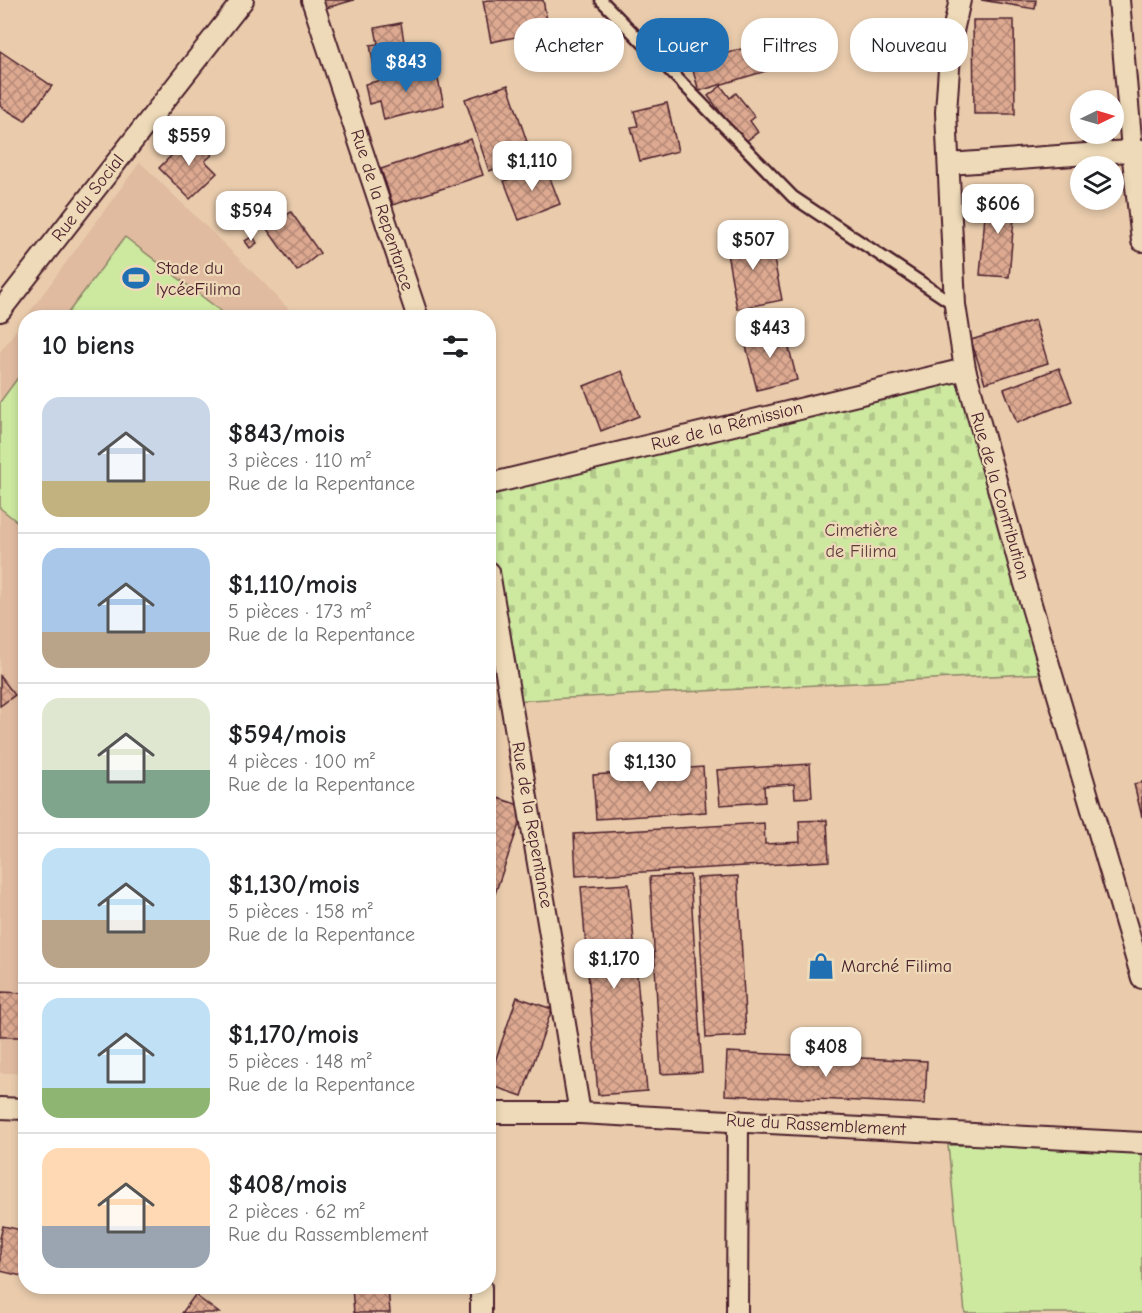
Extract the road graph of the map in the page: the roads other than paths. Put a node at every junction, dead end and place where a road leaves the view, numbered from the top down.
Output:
1 (243, 0) edge
2 (312, 0) edge
3 (602, 0) edge
4 (960, 0) edge
5 (1119, 0) edge
6 (1137, 150) edge
7 (949, 164) junction
8 (1142, 241) edge
9 (955, 305) junction
10 (415, 310) edge
11 (0, 311) edge
12 (965, 369) junction
13 (496, 482) edge
14 (496, 614) edge
15 (1142, 978) edge
16 (0, 1108) edge
17 (18, 1109) edge
18 (496, 1113) edge
19 (580, 1113) junction
20 (738, 1121) junction
21 (1142, 1143) edge
22 (481, 1294) edge
23 (481, 1313) edge
24 (737, 1313) edge

1 - 11 street, Rue du Social
2 - 10 street, Rue de la Repentance
3 - 9 lane
4 - 7 street, Rue de la Contribution
5 - 6 street
6 - 7 street
6 - 8 street
7 - 9 street, Rue de la Contribution
9 - 12 street, Rue de la Contribution
12 - 13 street, Rue de la Rémission
12 - 15 street, Rue de la Contribution
14 - 19 street, Rue de la Repentance
16 - 17 street
18 - 19 street, Rue du Rassemblement
19 - 20 street, Rue du Rassemblement
20 - 21 street, Rue du Rassemblement
20 - 24 street
22 - 23 street

